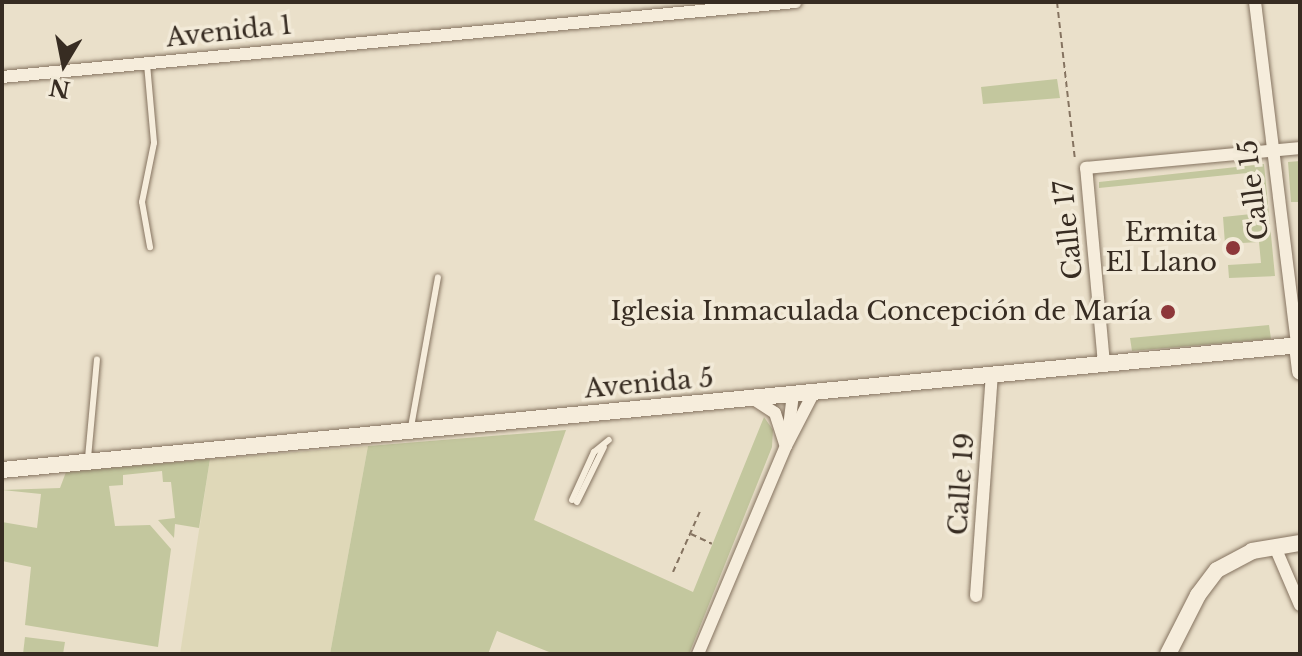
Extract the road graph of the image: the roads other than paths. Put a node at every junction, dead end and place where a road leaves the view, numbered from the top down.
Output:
1 (795, 2) edge
2 (1255, 2) edge
3 (147, 63) junction
4 (2, 77) edge
5 (1300, 148) edge
6 (1274, 150) junction
7 (150, 247) dead end
8 (438, 277) dead end
9 (1299, 345) edge
10 (97, 359) dead end
11 (1104, 364) junction
12 (1300, 372) edge
13 (992, 375) junction
14 (814, 392) junction
15 (793, 394) junction
16 (752, 398) junction
17 (411, 431) junction
18 (786, 446) junction
19 (87, 462) junction
20 (2, 470) edge
21 (575, 501) joint
22 (1300, 543) edge
23 (1275, 547) junction
24 (976, 596) dead end
25 (1300, 605) edge
26 (698, 654) edge
27 (1168, 654) edge

1 - 3 street, Avenida 1
2 - 6 street, Calle 15
3 - 4 street, Avenida 1
3 - 7 lane
5 - 6 street
6 - 9 street, Calle 15
6 - 11 street, Calle 17
8 - 17 lane
9 - 11 street, Avenida 5
9 - 12 street, Calle 15
10 - 19 lane
11 - 13 street, Avenida 5
13 - 14 street, Avenida 5
13 - 24 street, Calle 19
14 - 15 street, Avenida 5
14 - 18 street
15 - 16 street, Avenida 5
15 - 18 street
16 - 17 street, Avenida 5
16 - 18 street
17 - 19 street, Avenida 5
18 - 26 street
19 - 20 street, Avenida 5
21 - 21 lane
22 - 23 street
23 - 25 street
23 - 27 street

